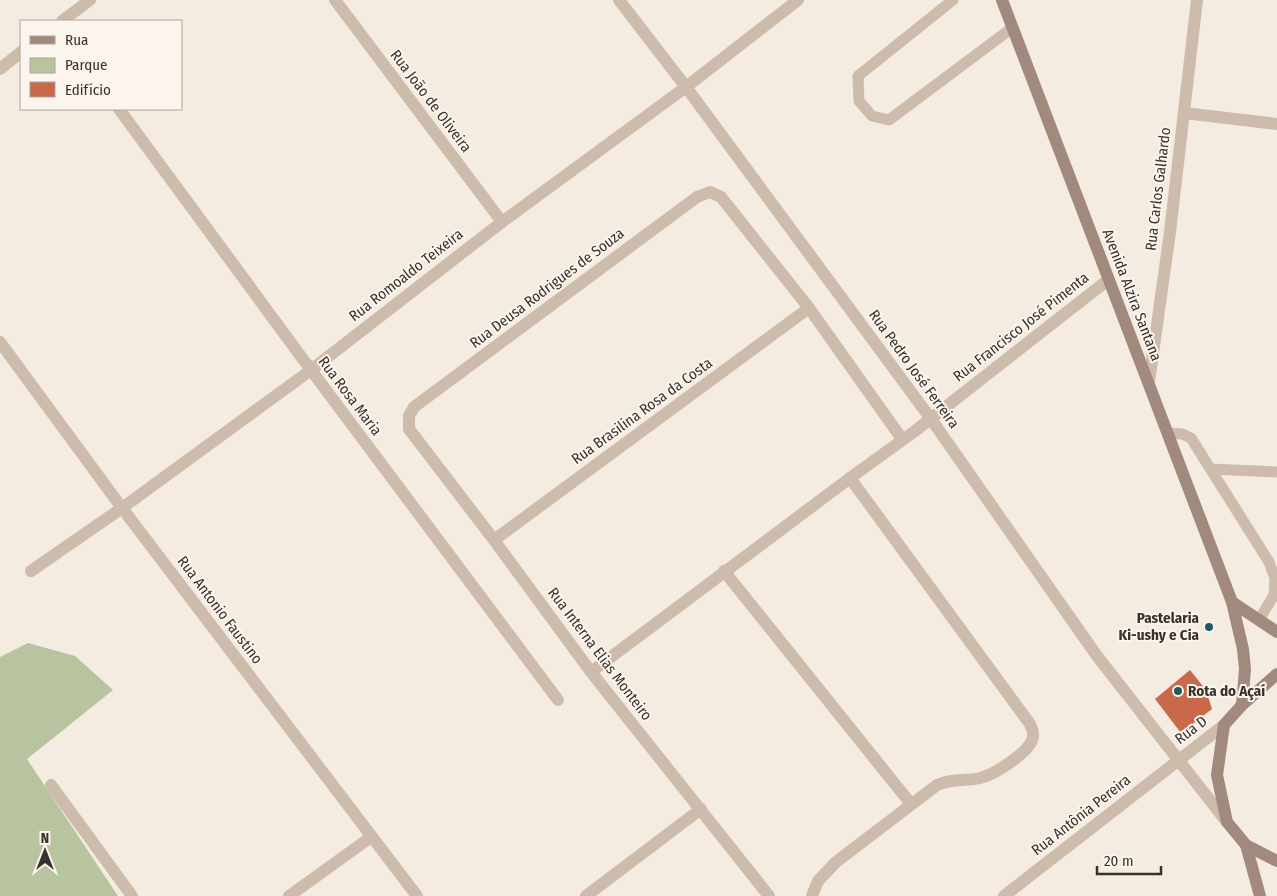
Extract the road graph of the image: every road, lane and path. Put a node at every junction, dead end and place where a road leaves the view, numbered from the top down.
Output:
1 (90, 0) edge
2 (334, 0) edge
3 (619, 0) edge
4 (798, 0) edge
5 (952, 0) edge
6 (1002, 0) edge
7 (1197, 0) edge
8 (63, 20) edge
9 (1012, 28) junction
10 (20, 53) edge
11 (0, 68) edge
12 (686, 87) junction
13 (120, 110) edge
14 (1184, 113) junction
15 (1277, 124) edge
16 (502, 222) junction
17 (1108, 280) junction
18 (809, 308) junction
19 (0, 342) edge
20 (311, 370) junction
21 (1149, 382) junction
22 (931, 419) junction
23 (409, 429) joint
24 (1168, 433) junction
25 (902, 439) junction
26 (1211, 468) junction
27 (1277, 472) edge
28 (850, 478) junction
29 (122, 508) junction
30 (494, 540) junction
31 (1273, 562) edge
32 (31, 571) dead end
33 (724, 571) junction
34 (1232, 602) junction
35 (1259, 620) junction
36 (1277, 632) edge
37 (591, 672) junction
38 (1277, 674) edge
39 (558, 700) dead end
40 (1242, 705) junction
41 (1224, 725) junction
42 (1178, 760) junction
43 (50, 784) dead end
44 (911, 804) junction
45 (701, 809) junction
46 (1227, 822) junction
47 (371, 837) junction
48 (1246, 845) junction
49 (1277, 861) edge
50 (132, 896) edge
51 (289, 896) edge
52 (417, 896) edge
53 (586, 896) edge
54 (769, 896) edge
55 (812, 896) edge
56 (1004, 896) edge
57 (1260, 896) edge

1 - 8 street
2 - 16 street, Rua João de Oliveira
3 - 12 street, Rua Pedro José Ferreira
4 - 12 street, Rua Romoaldo Teixeira
5 - 9 lane
6 - 9 main road, Avenida Alzira Santana
7 - 14 street, Rua Carlos Galhardo
9 - 17 main road, Avenida Alzira Santana
10 - 11 street
12 - 16 street, Rua Romoaldo Teixeira
12 - 22 street, Rua Pedro José Ferreira
13 - 20 street, Rua Rosa Maria
14 - 15 street
14 - 21 street, Rua Carlos Galhardo
16 - 20 street, Rua Romoaldo Teixeira
17 - 21 main road, Avenida Alzira Santana
17 - 22 street, Rua Francisco José Pimenta
18 - 23 street, Rua Deusa Rodrigues de Souza
18 - 25 street
18 - 30 street, Rua Brasilina Rosa da Costa
19 - 29 street, Rua Antonio Faustino
20 - 29 street, Rua Romoaldo Teixeira
20 - 39 street, Rua Rosa Maria
21 - 24 main road, Avenida Alzira Santana
22 - 25 street, Rua Francisco José Pimenta
22 - 42 street, Rua Pedro José Ferreira
23 - 30 street, Rua Interna Elias Monteiro
24 - 26 lane
24 - 34 main road, Avenida Alzira Santana
25 - 28 street, Rua Francisco José Pimenta
26 - 27 lane
26 - 31 lane
28 - 33 street, Rua Francisco José Pimenta
28 - 44 street
29 - 32 street, Rua Romoaldo Teixeira
29 - 47 street, Rua Antonio Faustino
30 - 37 street, Rua Interna Elias Monteiro
31 - 35 lane
33 - 37 street, Rua Francisco José Pimenta
33 - 44 street
34 - 35 main road
34 - 40 main road, Avenida Alzira Santana
35 - 36 main road
37 - 45 street, Rua Interna Elias Monteiro
38 - 40 main road
40 - 41 main road
41 - 42 street, Rua D
41 - 46 main road
42 - 46 street, Rua Pedro José Ferreira
42 - 56 street, Rua Antônia Pereira
43 - 50 street
44 - 55 street
45 - 53 street
45 - 54 street, Rua Interna Elias Monteiro
46 - 48 main road
47 - 51 street
47 - 52 street, Rua Antonio Faustino
48 - 49 main road
48 - 57 main road

